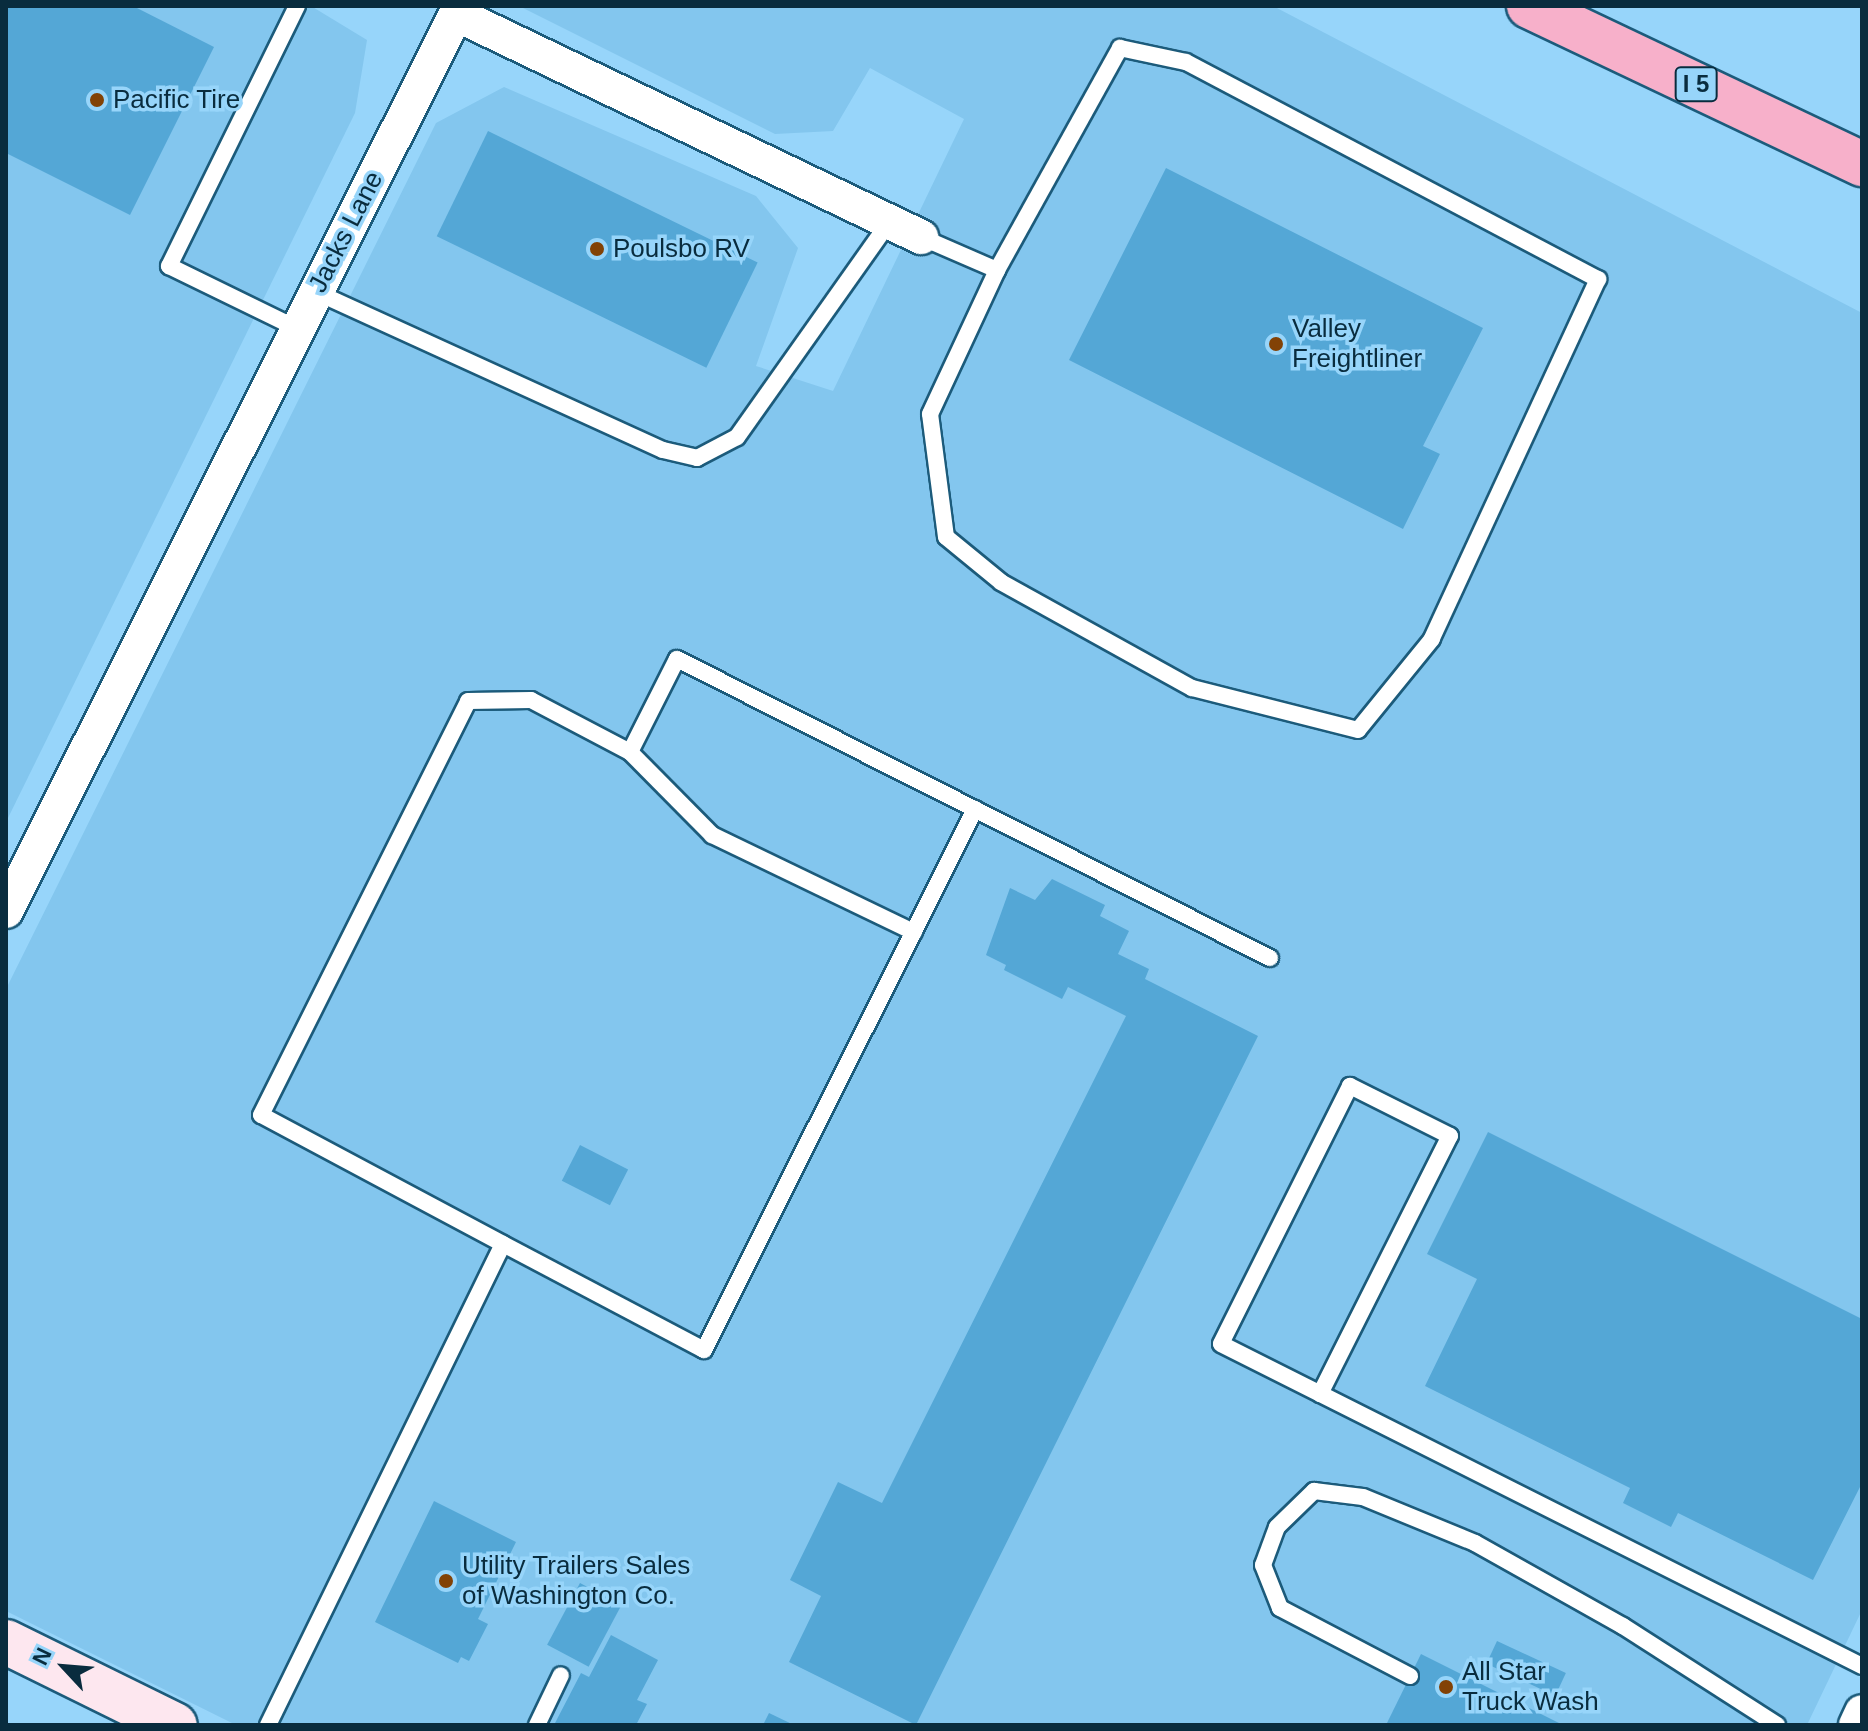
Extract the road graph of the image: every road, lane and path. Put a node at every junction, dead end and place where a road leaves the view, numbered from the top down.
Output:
1 (297, 6) edge
2 (1529, 6) edge
3 (448, 10) edge
4 (1862, 164) edge
5 (889, 222) junction
6 (921, 237) joint
7 (997, 270) junction
8 (316, 292) junction
9 (298, 329) junction
10 (630, 752) junction
11 (975, 809) junction
12 (11, 890) edge
13 (914, 932) junction
14 (1270, 958) dead end
15 (503, 1244) junction
16 (1320, 1394) junction
17 (6, 1642) edge
18 (1862, 1666) edge
19 (561, 1675) dead end
20 (1410, 1676) dead end
21 (1862, 1712) edge
22 (175, 1725) edge
23 (268, 1725) edge
24 (537, 1725) edge
25 (1777, 1725) edge
26 (1856, 1725) edge

1 - 9 lane
2 - 4 highway, I 5
3 - 5 street, Jacks Lane
3 - 8 street, Jacks Lane
5 - 6 street, Jacks Lane
5 - 8 lane
6 - 7 lane
7 - 7 lane
8 - 9 street, Jacks Lane
9 - 12 street, Jacks Lane
10 - 11 lane
10 - 13 lane
10 - 15 lane
11 - 13 lane
11 - 14 lane
13 - 15 lane
15 - 23 lane
16 - 16 lane
16 - 18 lane
17 - 22 street
19 - 24 lane
20 - 25 lane
21 - 26 street

